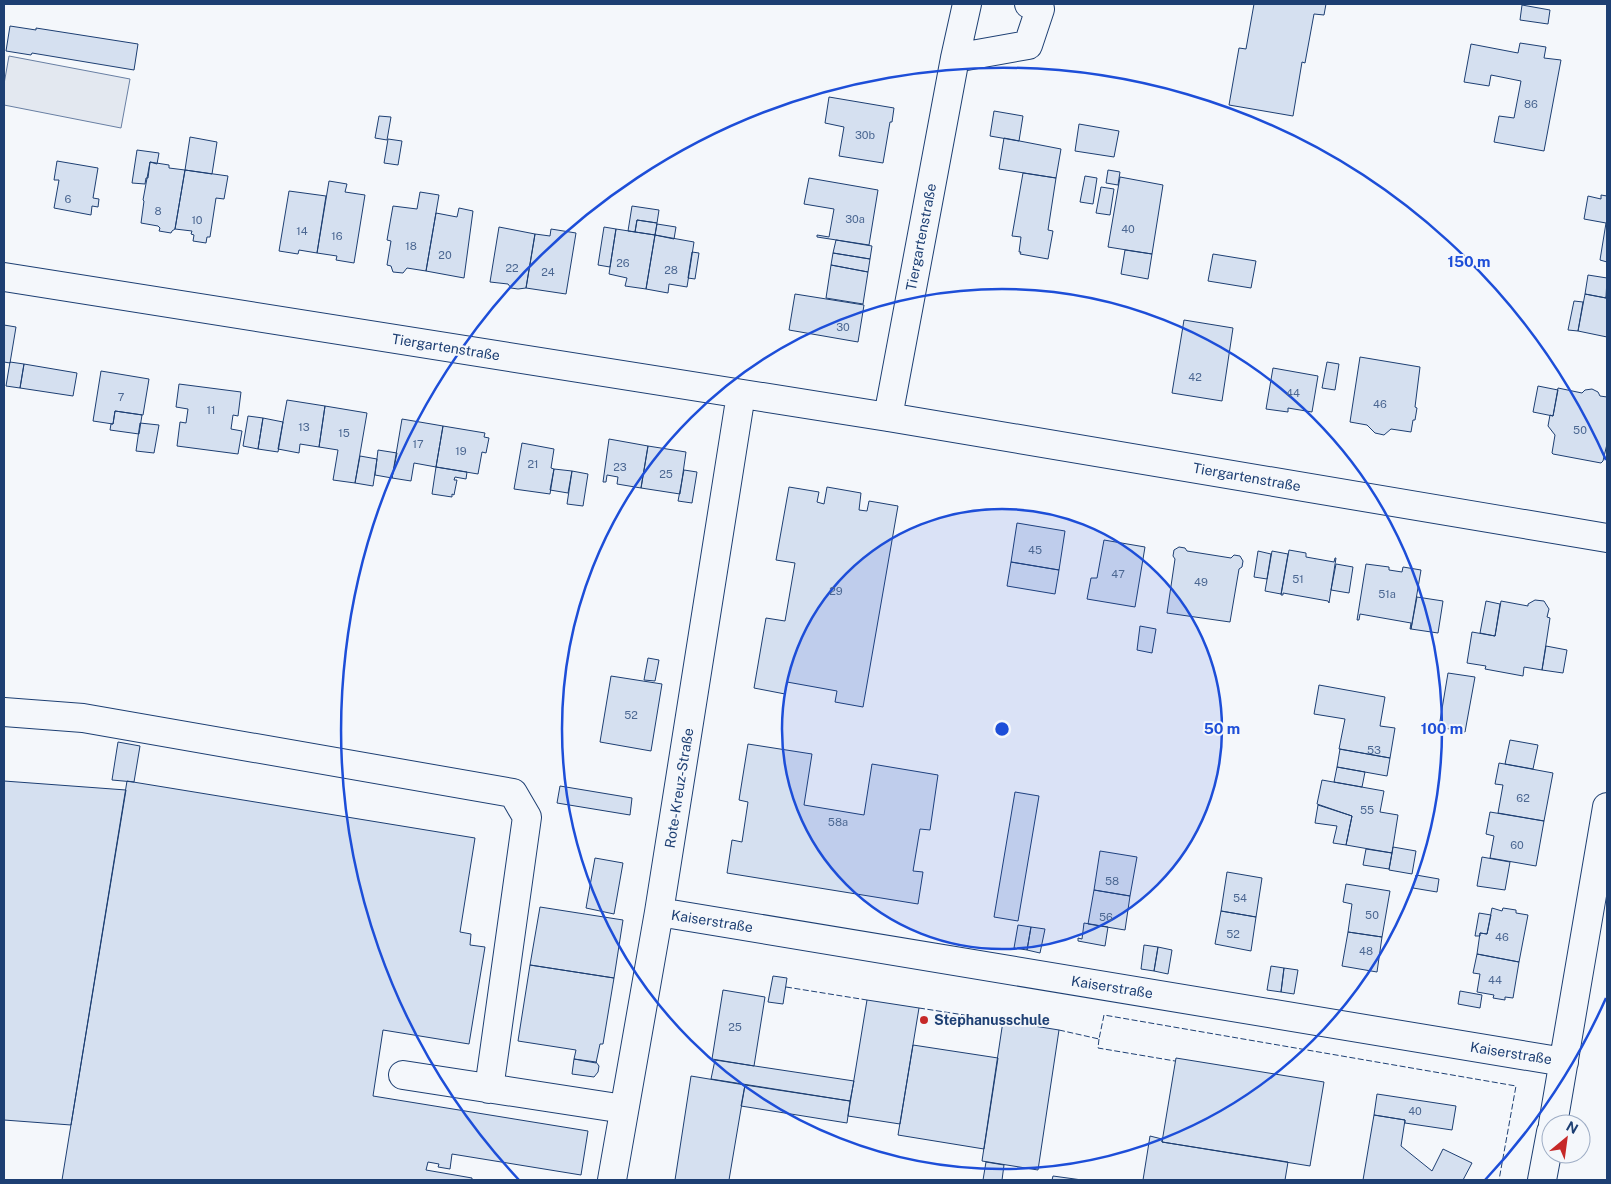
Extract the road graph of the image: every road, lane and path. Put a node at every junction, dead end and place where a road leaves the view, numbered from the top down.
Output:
1 (967, 4) edge
2 (1029, 4) edge
3 (955, 58) junction
4 (4, 277) edge
5 (741, 394) junction
6 (888, 417) junction
7 (1607, 538) edge
8 (4, 712) edge
9 (1607, 807) edge
10 (659, 912) junction
11 (1564, 1062) junction
12 (403, 1075) dead end
13 (489, 1088) junction
14 (624, 1109) junction
15 (1554, 1114) edge
16 (1545, 1164) edge
17 (612, 1180) edge
18 (1542, 1180) edge

1 - 3 street, Tiergartenstraße
2 - 3 street
3 - 6 street, Tiergartenstraße
4 - 5 street, Tiergartenstraße
5 - 6 street, Tiergartenstraße
5 - 10 street, Rote-Kreuz-Straße
6 - 7 street, Tiergartenstraße
8 - 13 street
9 - 11 street, Kaiserstraße
10 - 11 street, Kaiserstraße
10 - 14 street, Rote-Kreuz-Straße
11 - 15 street, Kaiserstraße
12 - 13 street
13 - 14 street
14 - 17 street, Rote-Kreuz-Straße
16 - 18 street

